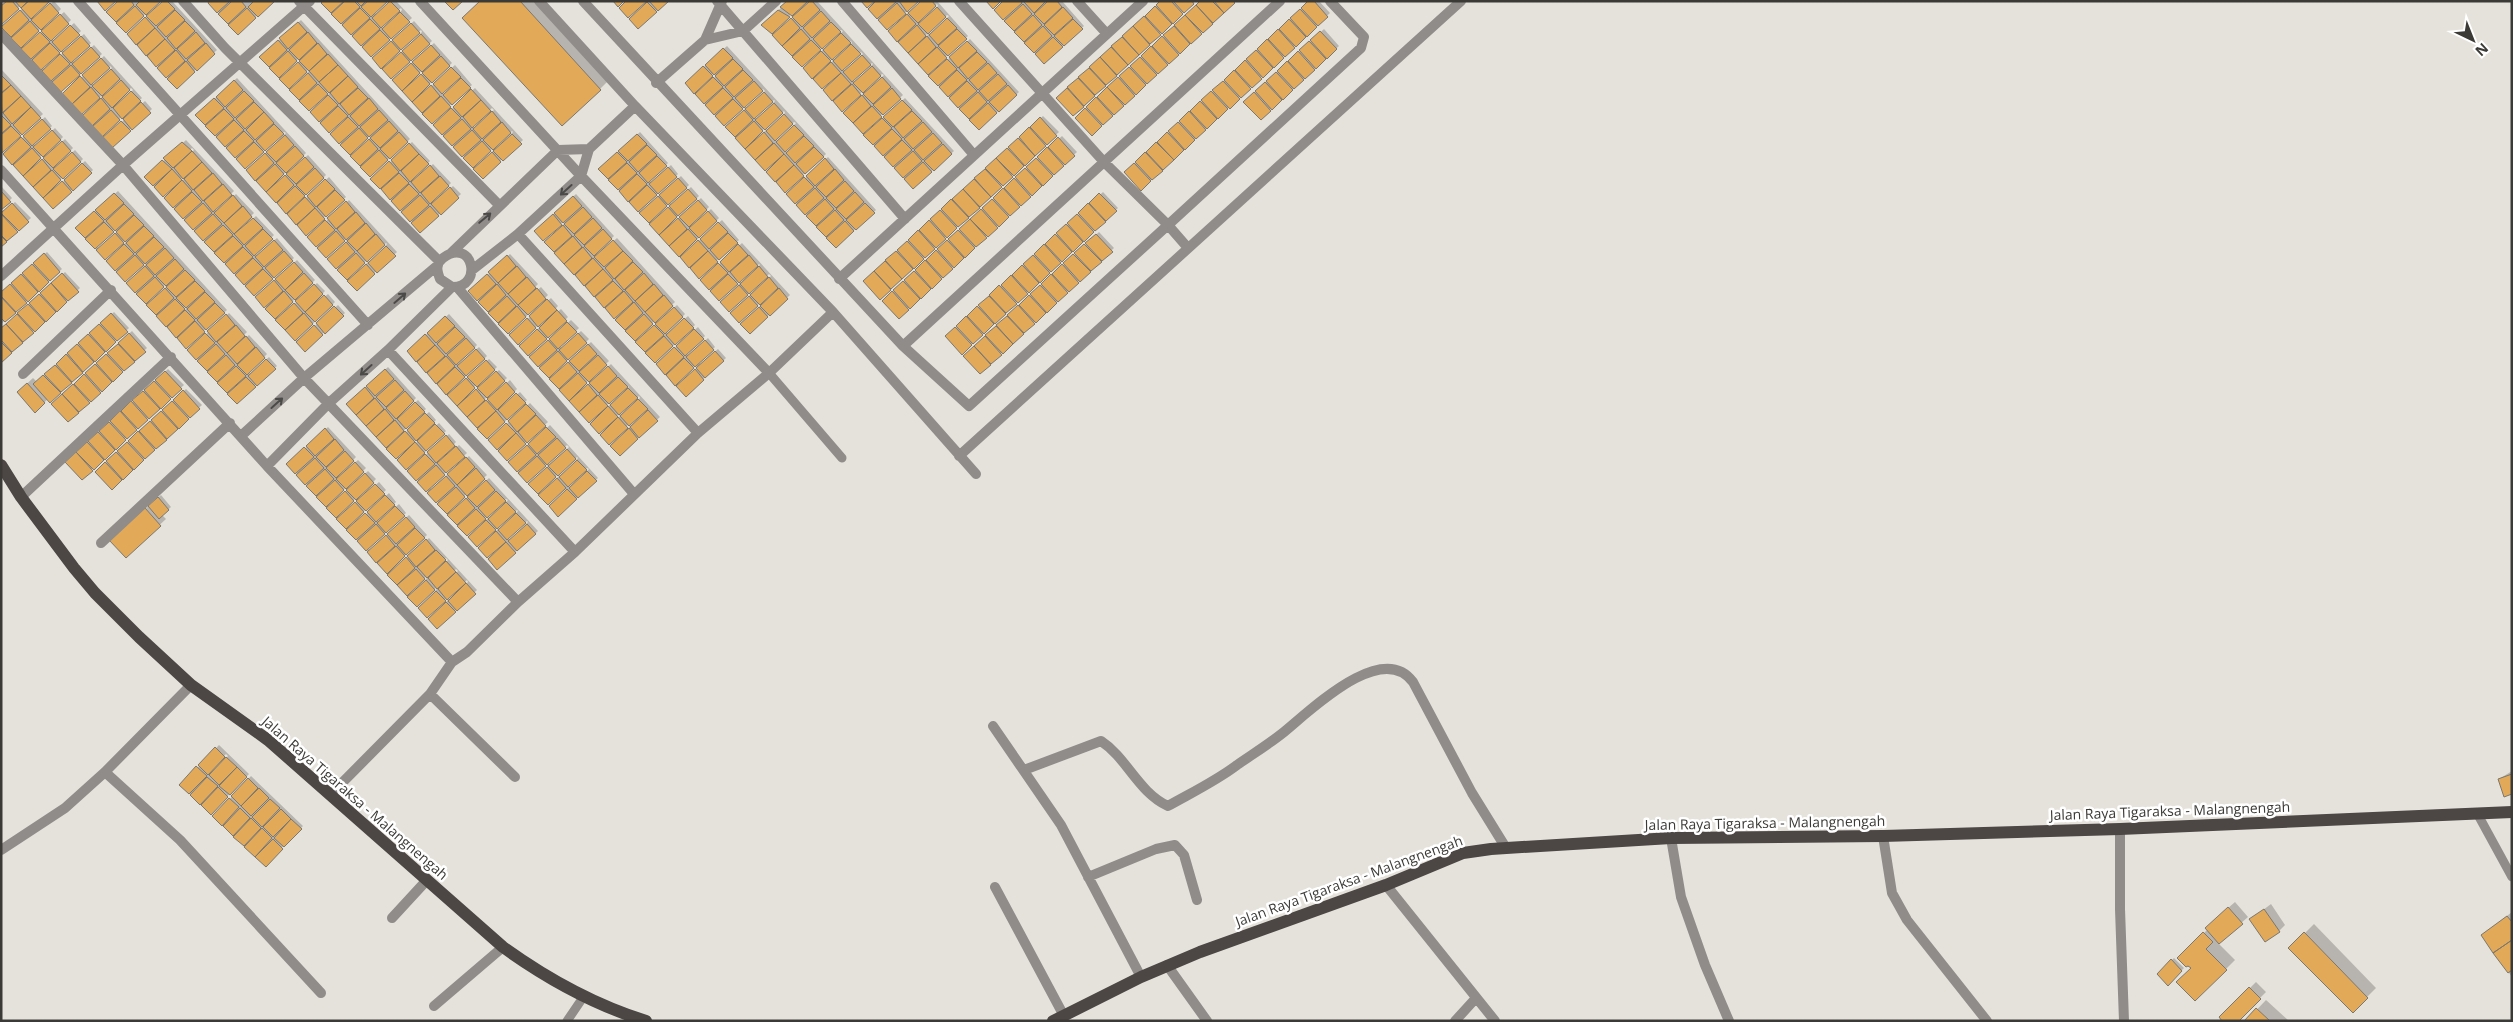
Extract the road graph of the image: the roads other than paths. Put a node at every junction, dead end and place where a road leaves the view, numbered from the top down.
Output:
1 (78, 1) edge
2 (183, 1) edge
3 (420, 1) edge
4 (539, 1) edge
5 (583, 1) edge
6 (776, 1) edge
7 (842, 1) edge
8 (959, 1) edge
9 (1077, 1) edge
10 (1143, 1) edge
11 (1280, 1) edge
12 (1330, 1) edge
13 (1461, 1) edge
14 (720, 2) edge
15 (304, 3) edge
16 (743, 31) junction
17 (1, 34) edge
18 (1107, 34) junction
19 (705, 40) junction
20 (241, 62) junction
21 (656, 83) junction
22 (1042, 93) junction
23 (635, 106) junction
24 (180, 116) junction
25 (589, 149) junction
26 (558, 150) junction
27 (974, 155) junction
28 (1104, 162) junction
29 (123, 165) junction
30 (1, 170) edge
31 (581, 176) junction
32 (500, 205) junction
33 (905, 219) junction
34 (1168, 224) junction
35 (55, 228) junction
36 (518, 234) junction
37 (1188, 248) junction
38 (451, 253) junction
39 (438, 263) junction
40 (472, 270) junction
41 (1, 276) edge
42 (839, 279) junction
43 (455, 287) junction
44 (111, 290) junction
45 (833, 312) junction
46 (368, 325) junction
47 (903, 346) junction
48 (388, 350) junction
49 (171, 357) junction
50 (769, 373) junction
51 (23, 374) dead end
52 (304, 378) junction
53 (329, 404) junction
54 (230, 423) junction
55 (698, 433) junction
56 (241, 436) junction
57 (959, 456) junction
58 (842, 458) dead end
59 (1, 465) edge
60 (267, 466) junction
61 (976, 474) dead end
62 (634, 494) junction
63 (21, 497) junction
64 (101, 543) dead end
65 (575, 552) junction
66 (518, 602) junction
67 (452, 662) junction
68 (191, 685) junction
69 (430, 694) junction
70 (993, 726) dead end
71 (1024, 770) junction
72 (105, 772) junction
73 (515, 777) dead end
74 (330, 796) junction
75 (2512, 812) edge
76 (2477, 814) junction
77 (2120, 829) junction
78 (1883, 836) junction
79 (1670, 838) junction
80 (1506, 848) junction
81 (1, 850) edge
82 (1088, 877) junction
83 (2512, 877) edge
84 (427, 880) junction
85 (1386, 885) junction
86 (995, 887) dead end
87 (1197, 900) dead end
88 (392, 918) dead end
89 (503, 947) junction
90 (1167, 965) junction
91 (1141, 977) junction
92 (321, 993) dead end
93 (584, 996) junction
94 (1476, 998) junction
95 (434, 1006) dead end
96 (1059, 1018) edge
97 (567, 1021) edge
98 (646, 1021) edge
99 (1207, 1021) edge
100 (1455, 1021) edge
101 (1495, 1021) edge
102 (1730, 1021) edge
103 (1988, 1021) edge
104 (2124, 1021) edge

1 - 24 street
2 - 20 street
3 - 26 street
4 - 23 street
5 - 21 street
6 - 16 street
7 - 27 street
8 - 22 street
9 - 18 street
10 - 18 street
11 - 28 street
12 - 34 street
13 - 37 street
14 - 16 street
14 - 19 street
15 - 20 street
15 - 32 street
16 - 19 street
16 - 33 street
17 - 29 street
18 - 22 street
19 - 21 street
20 - 24 street
20 - 39 street
21 - 42 street
22 - 27 street
22 - 28 street
23 - 25 street
23 - 45 street
24 - 29 street
24 - 46 street
25 - 26 street
25 - 31 street
26 - 31 street
26 - 32 street
27 - 33 street
28 - 34 street
28 - 47 street
29 - 35 street
29 - 52 street
30 - 35 street
31 -> 36 street
31 - 50 street
38 -> 32 street
33 - 42 street
34 - 37 street
34 - 47 street
35 - 41 street
35 - 44 street
36 - 40 street
36 - 55 street
37 - 57 street
38 - 39 street
38 - 40 street
39 - 43 street
46 -> 39 street
40 - 43 street
42 - 47 street
43 - 48 street
43 - 62 street
44 - 49 street
44 - 51 street
45 - 50 street
45 - 57 street
46 - 52 street
48 -> 53 street
48 - 65 street
49 - 54 street
49 - 63 street
50 - 55 street
50 - 58 lane
52 - 53 street
56 -> 52 street
53 - 60 street
53 - 66 street
54 - 56 street
54 - 64 street
55 - 62 street
56 - 60 street
57 - 61 street
59 - 63 main road, Jalan Raya Tigaraksa - Malangnengah
60 - 67 street
62 - 65 street
63 - 68 main road, Jalan Raya Tigaraksa - Malangnengah
65 - 66 street
66 - 67 street
67 - 69 street
68 - 72 street
68 - 74 main road, Jalan Raya Tigaraksa - Malangnengah
69 - 73 street
69 - 74 street
70 - 71 street
71 - 80 street
71 - 82 street
72 - 81 street
72 - 92 street
74 - 84 main road, Jalan Raya Tigaraksa - Malangnengah
75 - 76 main road, Jalan Raya Tigaraksa - Malangnengah
76 - 77 main road, Jalan Raya Tigaraksa - Malangnengah
76 - 83 lane
77 - 78 main road, Jalan Raya Tigaraksa - Malangnengah
77 - 104 street
78 - 79 main road, Jalan Raya Tigaraksa - Malangnengah
78 - 103 street
79 - 80 main road, Jalan Raya Tigaraksa - Malangnengah
79 - 102 street
80 - 85 main road, Jalan Raya Tigaraksa - Malangnengah
82 - 87 street
82 - 91 street
84 - 88 street
84 - 89 main road, Jalan Raya Tigaraksa - Malangnengah
85 - 90 main road, Jalan Raya Tigaraksa - Malangnengah
85 - 94 street
86 - 96 street
89 - 93 main road, Jalan Raya Tigaraksa - Malangnengah
89 - 95 street
90 - 91 main road, Jalan Raya Tigaraksa - Malangnengah
90 - 99 street
91 - 96 main road, Jalan Raya Tigaraksa - Malangnengah
93 - 97 lane
93 - 98 main road, Jalan Raya Tigaraksa - Malangnengah
94 - 100 street
94 - 101 street

